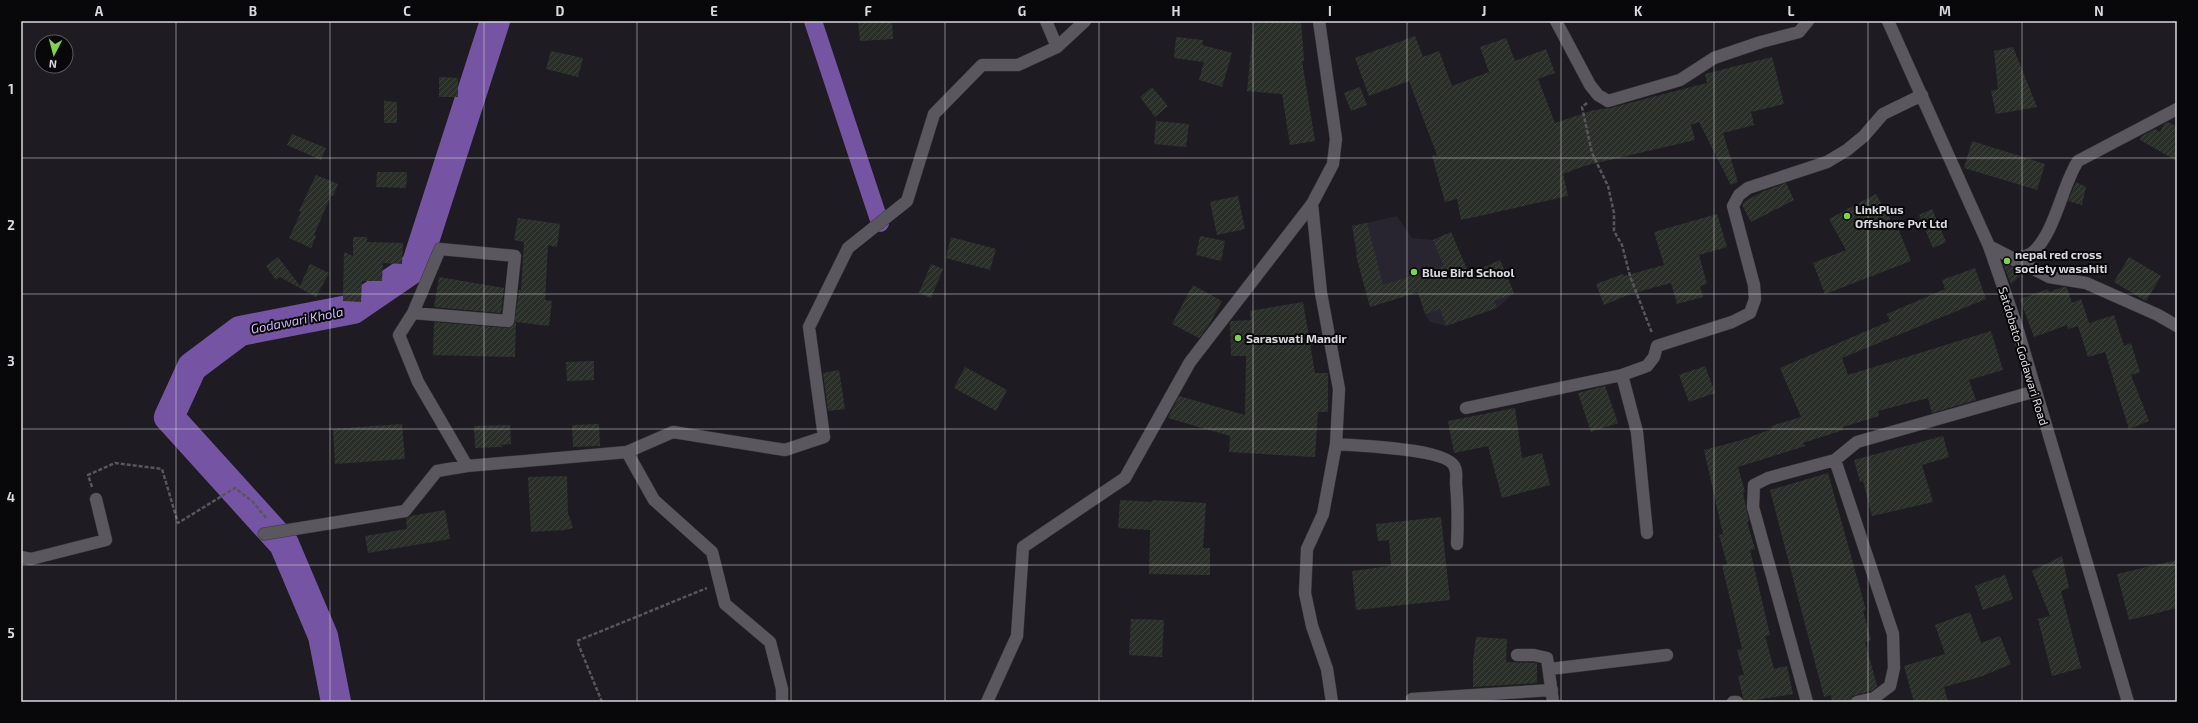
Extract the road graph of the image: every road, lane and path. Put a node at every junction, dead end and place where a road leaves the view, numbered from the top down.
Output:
1 (1046, 21) edge
2 (1085, 21) edge
3 (1319, 21) edge
4 (1556, 21) edge
5 (1808, 21) edge
6 (1888, 21) edge
7 (1057, 47) junction
8 (1922, 94) junction
9 (1598, 95) junction
10 (2177, 109) edge
11 (1312, 204) junction
12 (1989, 246) junction
13 (2014, 260) junction
14 (413, 313) junction
15 (2177, 326) edge
16 (1657, 346) junction
17 (1622, 375) junction
18 (2036, 391) junction
19 (1466, 408) dead end
20 (1336, 444) junction
21 (627, 452) junction
22 (1835, 460) junction
23 (467, 466) junction
24 (96, 499) joint
25 (278, 531) junction
26 (1647, 533) dead end
27 (264, 534) dead end
28 (1457, 544) dead end
29 (21, 557) edge
30 (711, 586) dead end
31 (1517, 655) dead end
32 (1667, 655) dead end
33 (1550, 669) junction
34 (1552, 696) edge
35 (1412, 699) dead end
36 (602, 702) edge
37 (782, 702) edge
38 (987, 702) edge
39 (1332, 702) edge
40 (1733, 702) edge
41 (1737, 702) edge
42 (1807, 702) edge
43 (1857, 702) edge
44 (2128, 702) edge

1 - 7 street
2 - 7 street
3 - 11 street
4 - 9 street
5 - 9 street
6 - 8 street, Satdobato-Godawari Road
7 - 21 street
8 - 12 street, Satdobato-Godawari Road
8 - 16 street
9 - 16 path
10 - 13 street
11 - 20 street
11 - 38 street
12 - 13 street
12 - 18 street, Satdobato-Godawari Road
13 - 15 street
14 - 14 street
14 - 23 street
16 - 17 street
17 - 19 street
17 - 26 street
18 - 22 street
18 - 44 street, Satdobato-Godawari Road
20 - 28 street
20 - 39 street
21 - 23 street
21 - 37 street
22 - 42 street
22 - 43 street
23 - 25 street
24 - 25 path
24 - 29 street
25 - 27 street
30 - 36 path
31 - 33 street
32 - 33 street
33 - 34 street
34 - 35 street
40 - 41 street

